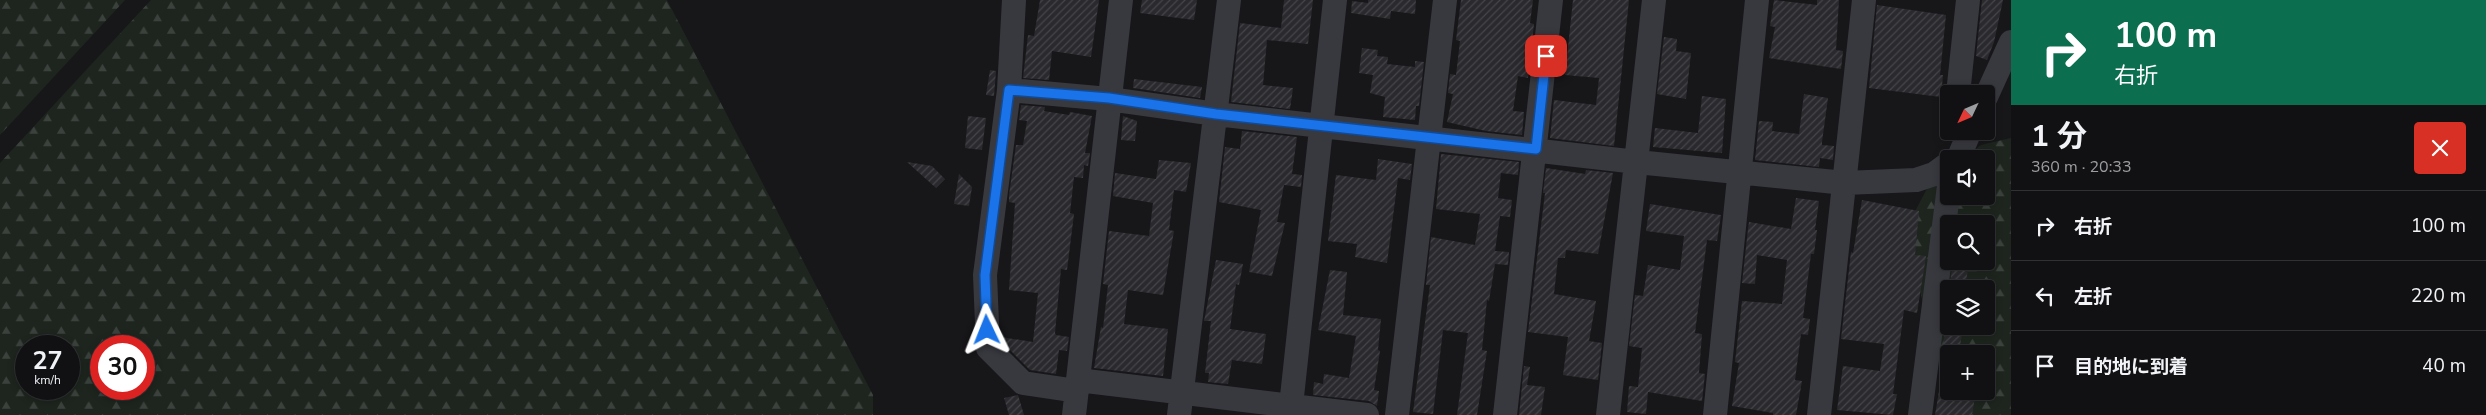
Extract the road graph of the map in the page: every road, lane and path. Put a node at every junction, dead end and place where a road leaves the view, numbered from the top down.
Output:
1 (1122, 0) edge
2 (1229, 0) edge
3 (1335, 0) edge
4 (1445, 0) edge
5 (1551, 0) edge
6 (1654, 0) edge
7 (1757, 0) edge
8 (1864, 0) edge
9 (1968, 0) edge
10 (1011, 2) edge
11 (2011, 42) edge
12 (1959, 85) edge
13 (1991, 85) edge
14 (1009, 90) junction
15 (1109, 98) junction
16 (1216, 114) junction
17 (1321, 124) junction
18 (1430, 137) junction
19 (1536, 149) junction
20 (1637, 162) junction
21 (1940, 170) edge
22 (1740, 173) junction
23 (1845, 183) junction
24 (1947, 205) edge
25 (1077, 386) junction
26 (1181, 392) junction
27 (1290, 410) edge
28 (1074, 415) edge
29 (1179, 415) edge
30 (1367, 415) edge
31 (1397, 415) edge
32 (1505, 415) edge
33 (1608, 415) edge
34 (1715, 415) edge
35 (1819, 415) edge
36 (1920, 415) edge

1 - 15 street
2 - 16 street
3 - 17 street
4 - 18 street
5 - 19 street
6 - 20 street
7 - 22 street
8 - 23 street
9 - 12 street
10 - 14 street
11 - 13 street
14 - 15 street
14 - 25 street
15 - 16 street
15 - 25 street
16 - 17 street
16 - 26 street
17 - 18 street
17 - 27 street
18 - 19 street
18 - 31 street
19 - 20 street
19 - 32 street
20 - 22 street
20 - 33 street
21 - 23 street
22 - 23 street
22 - 34 street
23 - 35 street
24 - 36 street
25 - 26 street
25 - 28 street
26 - 27 street
26 - 29 street
27 - 30 street

